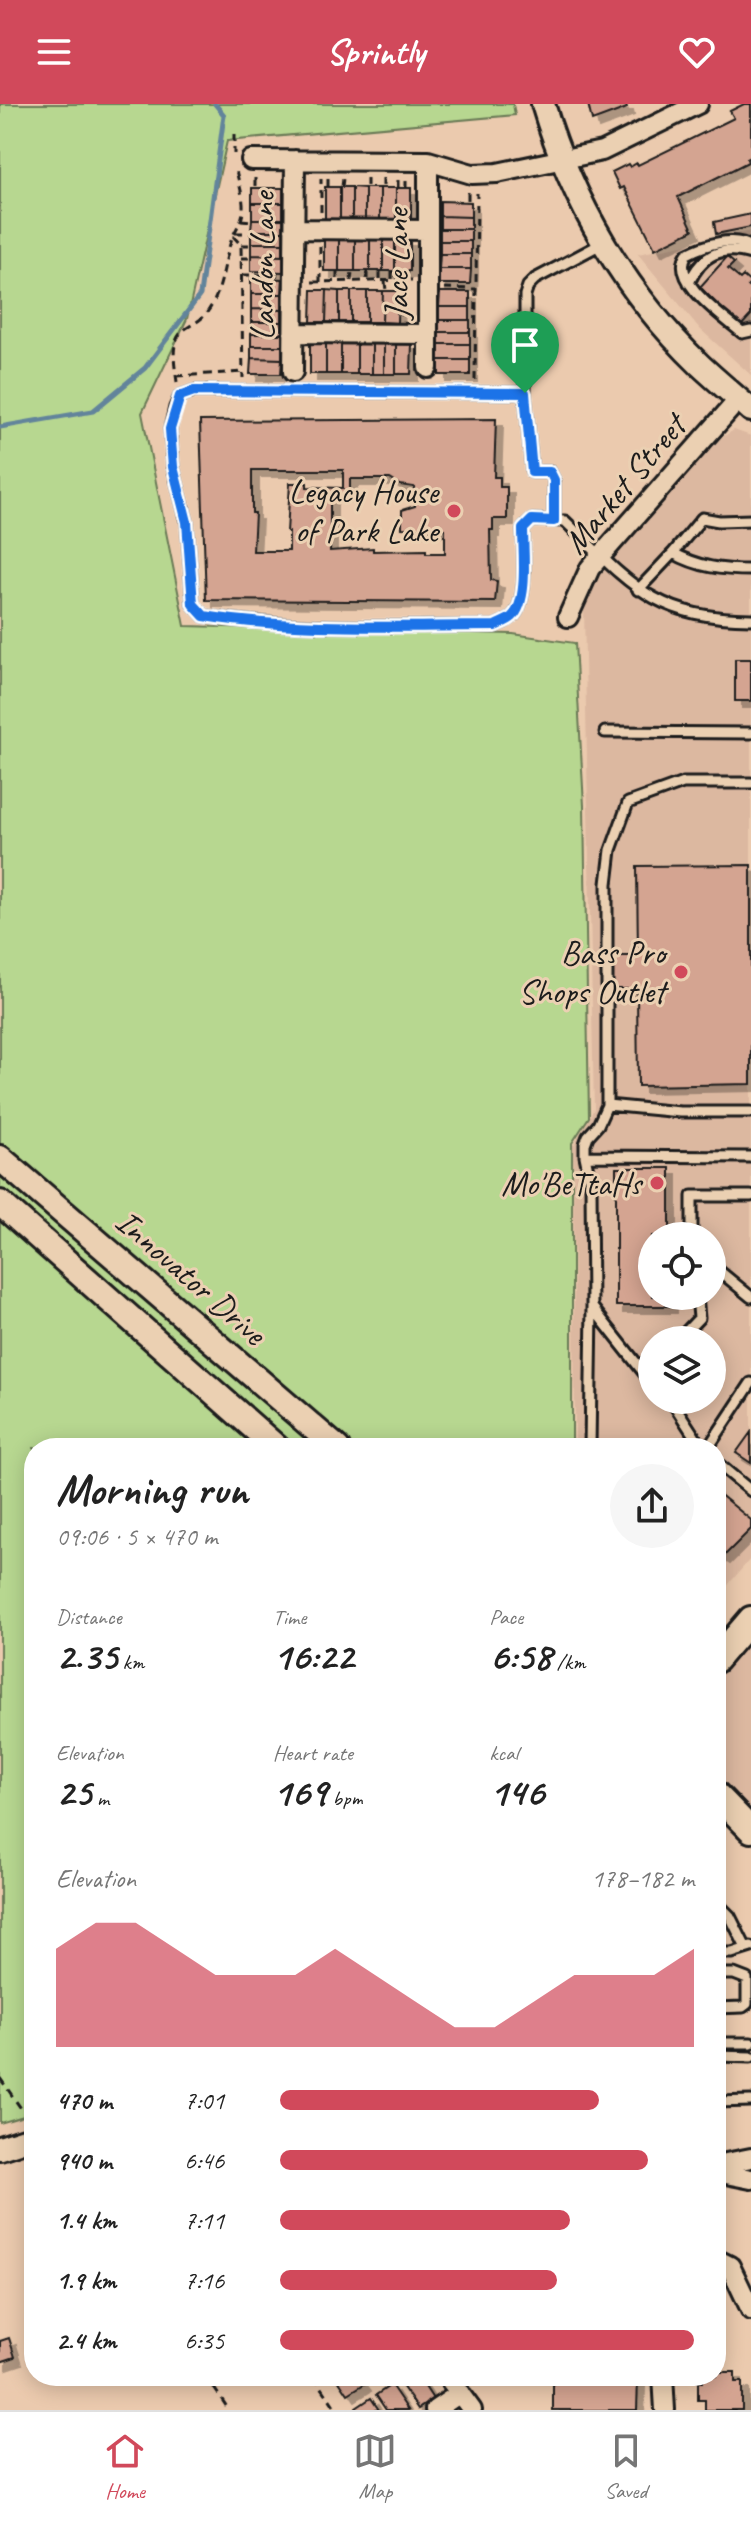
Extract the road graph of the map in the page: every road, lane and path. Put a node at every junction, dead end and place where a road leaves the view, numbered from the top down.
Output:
1 (543, 104) edge
2 (698, 104) edge
3 (234, 134) dead end
4 (563, 159) junction
5 (295, 160) junction
6 (428, 161) junction
7 (253, 169) joint
8 (321, 178) dead end
9 (328, 178) dead end
10 (343, 178) dead end
11 (367, 178) dead end
12 (383, 178) dead end
13 (398, 180) dead end
14 (406, 181) dead end
15 (328, 187) dead end
16 (342, 187) dead end
17 (255, 188) dead end
18 (367, 188) dead end
19 (383, 188) dead end
20 (398, 188) dead end
21 (406, 188) dead end
22 (468, 192) dead end
23 (468, 202) dead end
24 (243, 206) junction
25 (252, 206) dead end
26 (471, 219) dead end
27 (477, 219) dead end
28 (241, 220) junction
29 (321, 220) dead end
30 (252, 221) dead end
31 (294, 229) junction
32 (428, 230) junction
33 (471, 231) dead end
34 (477, 231) dead end
35 (234, 233) junction
36 (251, 233) dead end
37 (320, 238) dead end
38 (603, 243) junction
39 (471, 244) dead end
40 (477, 244) dead end
41 (241, 245) dead end
42 (251, 245) dead end
43 (751, 247) edge
44 (751, 254) edge
45 (471, 257) dead end
46 (477, 257) dead end
47 (241, 258) dead end
48 (251, 258) dead end
49 (337, 271) dead end
50 (352, 271) dead end
51 (367, 271) dead end
52 (380, 271) dead end
53 (392, 271) dead end
54 (407, 271) dead end
55 (471, 272) dead end
56 (477, 272) dead end
57 (242, 275) dead end
58 (285, 275) dead end
59 (401, 280) junction
60 (407, 280) junction
61 (416, 280) dead end
62 (306, 281) dead end
63 (353, 281) junction
64 (368, 281) junction
65 (383, 281) junction
66 (392, 281) junction
67 (314, 282) junction
68 (320, 282) junction
69 (329, 282) junction
70 (339, 282) junction
71 (689, 283) junction
72 (436, 288) dead end
73 (477, 289) dead end
74 (315, 290) dead end
75 (329, 290) dead end
76 (243, 291) dead end
77 (251, 291) dead end
78 (341, 291) dead end
79 (355, 291) dead end
80 (370, 291) dead end
81 (386, 291) dead end
82 (470, 296) dead end
83 (477, 296) dead end
84 (243, 306) dead end
85 (251, 306) dead end
86 (470, 310) dead end
87 (477, 310) dead end
88 (243, 319) dead end
89 (251, 319) dead end
90 (470, 323) dead end
91 (477, 323) dead end
92 (401, 324) dead end
93 (751, 331) edge
94 (243, 332) dead end
95 (251, 332) dead end
96 (293, 333) junction
97 (428, 334) junction
98 (470, 335) dead end
99 (476, 335) dead end
100 (243, 344) dead end
101 (251, 344) dead end
102 (470, 348) dead end
103 (476, 348) dead end
104 (243, 356) dead end
105 (251, 356) dead end
106 (470, 363) dead end
107 (476, 363) dead end
108 (428, 368) dead end
109 (250, 371) dead end
110 (293, 372) dead end
111 (176, 376) junction
112 (177, 383) dead end
113 (525, 393) junction
114 (745, 400) edge
115 (751, 520) edge
116 (554, 521) junction
117 (673, 553) junction
118 (600, 556) junction
119 (751, 570) edge
120 (638, 590) junction
121 (568, 617) dead end
122 (751, 619) edge
123 (605, 732) dead end
124 (751, 733) edge
125 (751, 783) edge
126 (607, 1105) junction
127 (751, 1112) edge
128 (585, 1156) junction
129 (751, 1157) edge
130 (0, 1158) edge
131 (751, 1196) edge
132 (0, 1203) edge
133 (692, 1222) edge
134 (726, 1276) edge
135 (751, 1297) edge
136 (592, 1307) junction
137 (638, 1362) edge
138 (751, 1383) edge
139 (681, 1414) edge
140 (266, 1438) edge
141 (325, 1438) edge
142 (590, 1438) edge
143 (698, 1438) edge
144 (712, 1438) edge
145 (726, 1470) edge
146 (751, 1491) edge
147 (751, 1619) edge
148 (726, 1648) edge
149 (726, 1804) edge
150 (751, 1830) edge
151 (726, 1912) edge
152 (748, 1947) edge
153 (726, 1953) edge
154 (726, 1974) edge
155 (726, 2008) edge
156 (726, 2043) edge
157 (751, 2043) edge
158 (726, 2056) edge
159 (751, 2057) edge
160 (0, 2078) edge
161 (751, 2101) edge
162 (726, 2102) edge
163 (24, 2116) edge
164 (24, 2135) edge
165 (0, 2150) edge
166 (24, 2151) edge
167 (751, 2158) edge
168 (726, 2163) edge
169 (726, 2174) edge
170 (751, 2179) edge
171 (726, 2264) edge
172 (751, 2310) edge
173 (213, 2386) edge
174 (321, 2386) edge
175 (451, 2386) edge
176 (457, 2386) edge
177 (664, 2386) edge
178 (229, 2410) edge
179 (337, 2410) edge
180 (435, 2410) edge
181 (472, 2410) edge
182 (665, 2410) edge

1 - 4 street
2 - 4 street
3 - 24 path
4 - 6 street
4 - 38 street
5 - 6 street
5 - 7 street
5 - 31 street, Landon Lane
6 - 32 street, Jace Lane
7 - 17 path
8 - 29 path
9 - 15 path
10 - 16 path
11 - 18 path
12 - 19 path
13 - 20 path
14 - 21 path
22 - 23 path
24 - 25 path
24 - 28 path
26 - 27 path
28 - 30 path
28 - 35 path
31 - 32 street
31 - 96 street, Landon Lane
32 - 97 street, Jace Lane
33 - 34 path
35 - 36 path
35 - 111 path
37 - 68 path
38 - 113 lane
38 - 114 street
39 - 40 path
41 - 42 path
43 - 71 lane
44 - 71 lane
45 - 46 path
47 - 48 path
49 - 70 path
50 - 63 path
51 - 64 path
52 - 65 path
53 - 66 path
54 - 60 path
55 - 56 path
57 - 58 path
59 - 60 path
59 - 66 path
59 - 92 path
60 - 61 path
62 - 67 path
63 - 64 path
63 - 70 path
63 - 79 path
64 - 65 path
64 - 80 path
65 - 66 path
65 - 81 path
67 - 68 path
67 - 74 path
68 - 69 path
69 - 70 path
69 - 75 path
70 - 78 path
71 - 93 lane
72 - 73 path
76 - 77 path
82 - 83 path
84 - 85 path
86 - 87 path
88 - 89 path
90 - 91 path
94 - 95 path
96 - 97 street
96 - 110 street, Landon Lane
97 - 108 street, Jace Lane
98 - 99 path
100 - 101 path
102 - 103 path
104 - 105 path
106 - 107 path
109 - 111 path
111 - 112 path
113 - 116 lane
113 - 116 lane
114 - 118 street, Market Street
115 - 117 lane
116 - 118 lane
117 - 119 lane
117 - 120 lane
118 - 120 lane
118 - 121 street, Market Street
120 - 122 lane
123 - 124 lane
125 - 126 lane
126 - 127 lane
126 - 128 lane
128 - 129 lane
128 - 136 lane
130 - 141 main road, Innovator Drive
131 - 133 lane
132 - 140 main road, Innovator Drive
134 - 135 lane
136 - 137 lane
136 - 142 lane
138 - 144 lane
139 - 143 lane
145 - 146 lane
147 - 148 main road
149 - 150 main road
151 - 152 lane
152 - 153 lane
154 - 155 lane
156 - 157 lane
158 - 159 lane
160 - 163 path
161 - 162 lane
164 - 165 street
165 - 166 street
167 - 168 street
169 - 170 street
171 - 172 street
173 - 178 path
174 - 179 path
175 - 180 street
176 - 181 street
177 - 182 street

